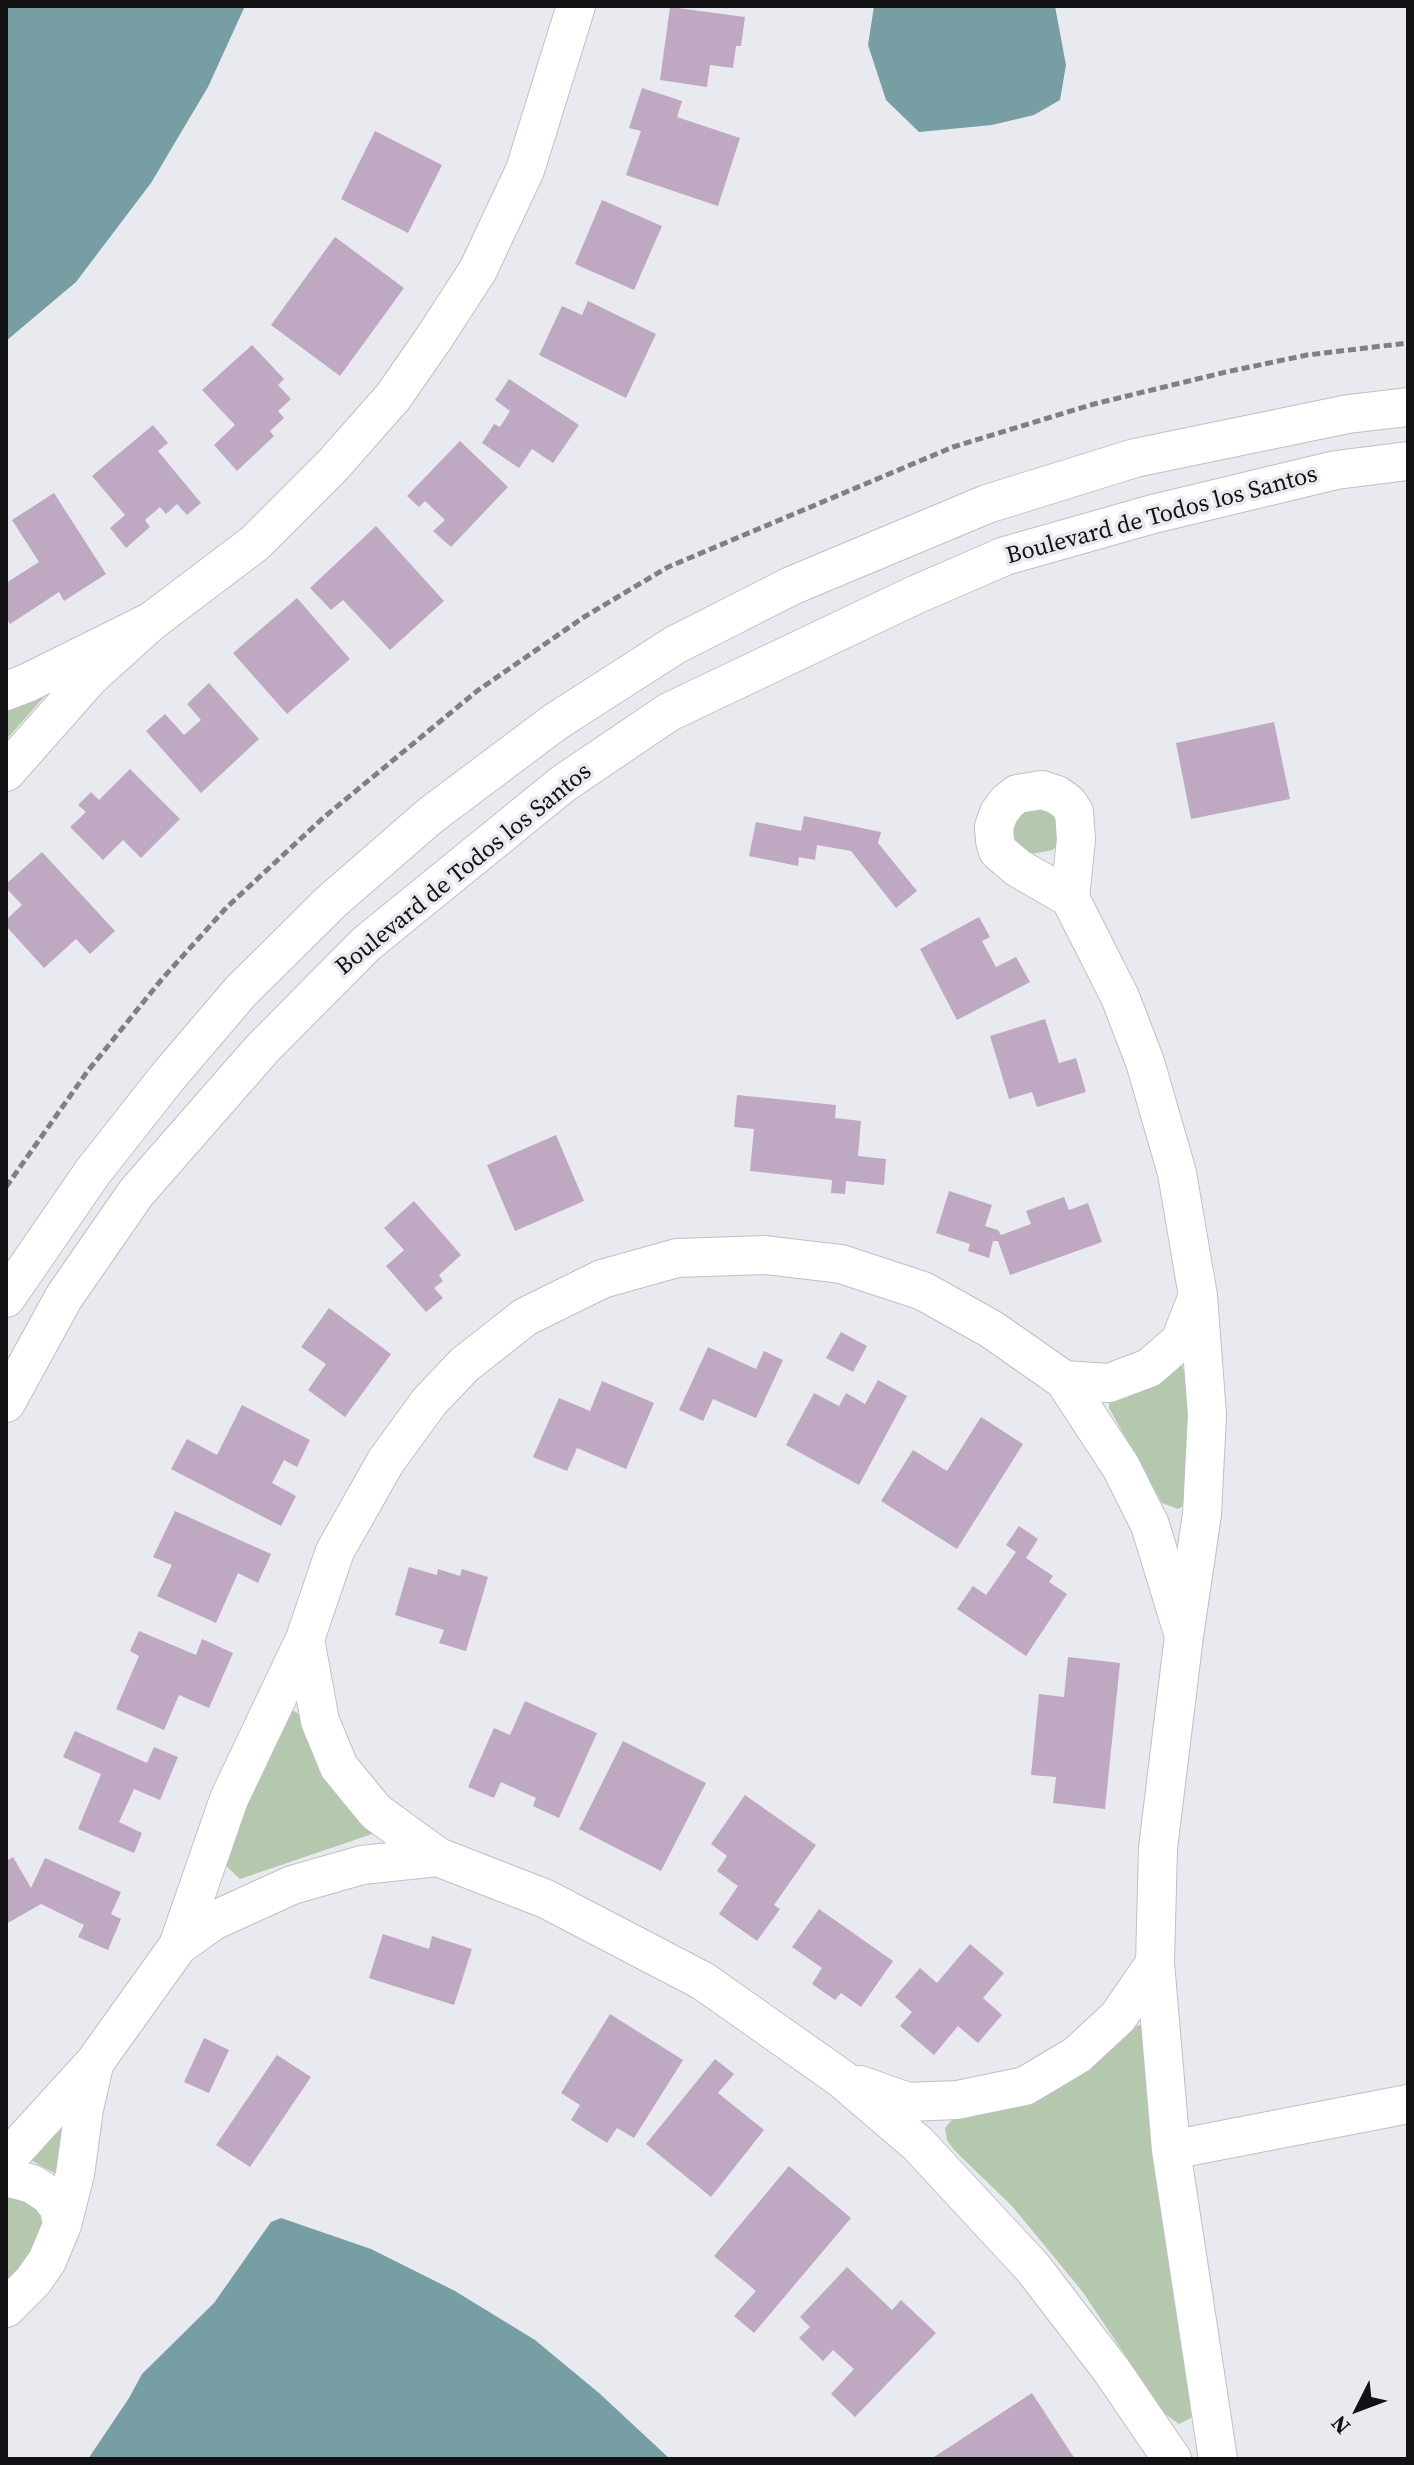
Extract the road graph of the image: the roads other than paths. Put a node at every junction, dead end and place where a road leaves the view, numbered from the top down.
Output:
1 (576, 6) edge
2 (1408, 407) edge
3 (1408, 461) edge
4 (152, 621) junction
5 (6, 691) edge
6 (6, 772) edge
7 (1070, 898) dead end
8 (1198, 1296) junction
9 (6, 1298) edge
10 (1064, 1380) junction
11 (6, 1403) edge
12 (1184, 1636) junction
13 (305, 1639) junction
14 (438, 1857) junction
15 (178, 1946) junction
16 (1155, 1963) junction
17 (95, 2062) junction
18 (842, 2079) junction
19 (1408, 2104) edge
20 (1171, 2150) junction
21 (6, 2160) edge
22 (6, 2177) edge
23 (62, 2225) junction
24 (6, 2308) edge
25 (1172, 2459) edge
26 (1218, 2459) edge

1 - 4 street
2 - 9 street
3 - 11 street, Boulevard de Todos los Santos
4 - 5 street
4 - 6 street
7 - 8 street
8 - 10 street
8 - 12 street
10 - 12 street
10 - 13 street
12 - 16 street
13 - 14 street
13 - 15 street
14 - 15 street
14 - 18 street
15 - 17 street
16 - 18 street
16 - 20 street
17 - 21 street
17 - 23 street
18 - 25 street
19 - 20 street
20 - 26 street
22 - 23 street
23 - 24 street

